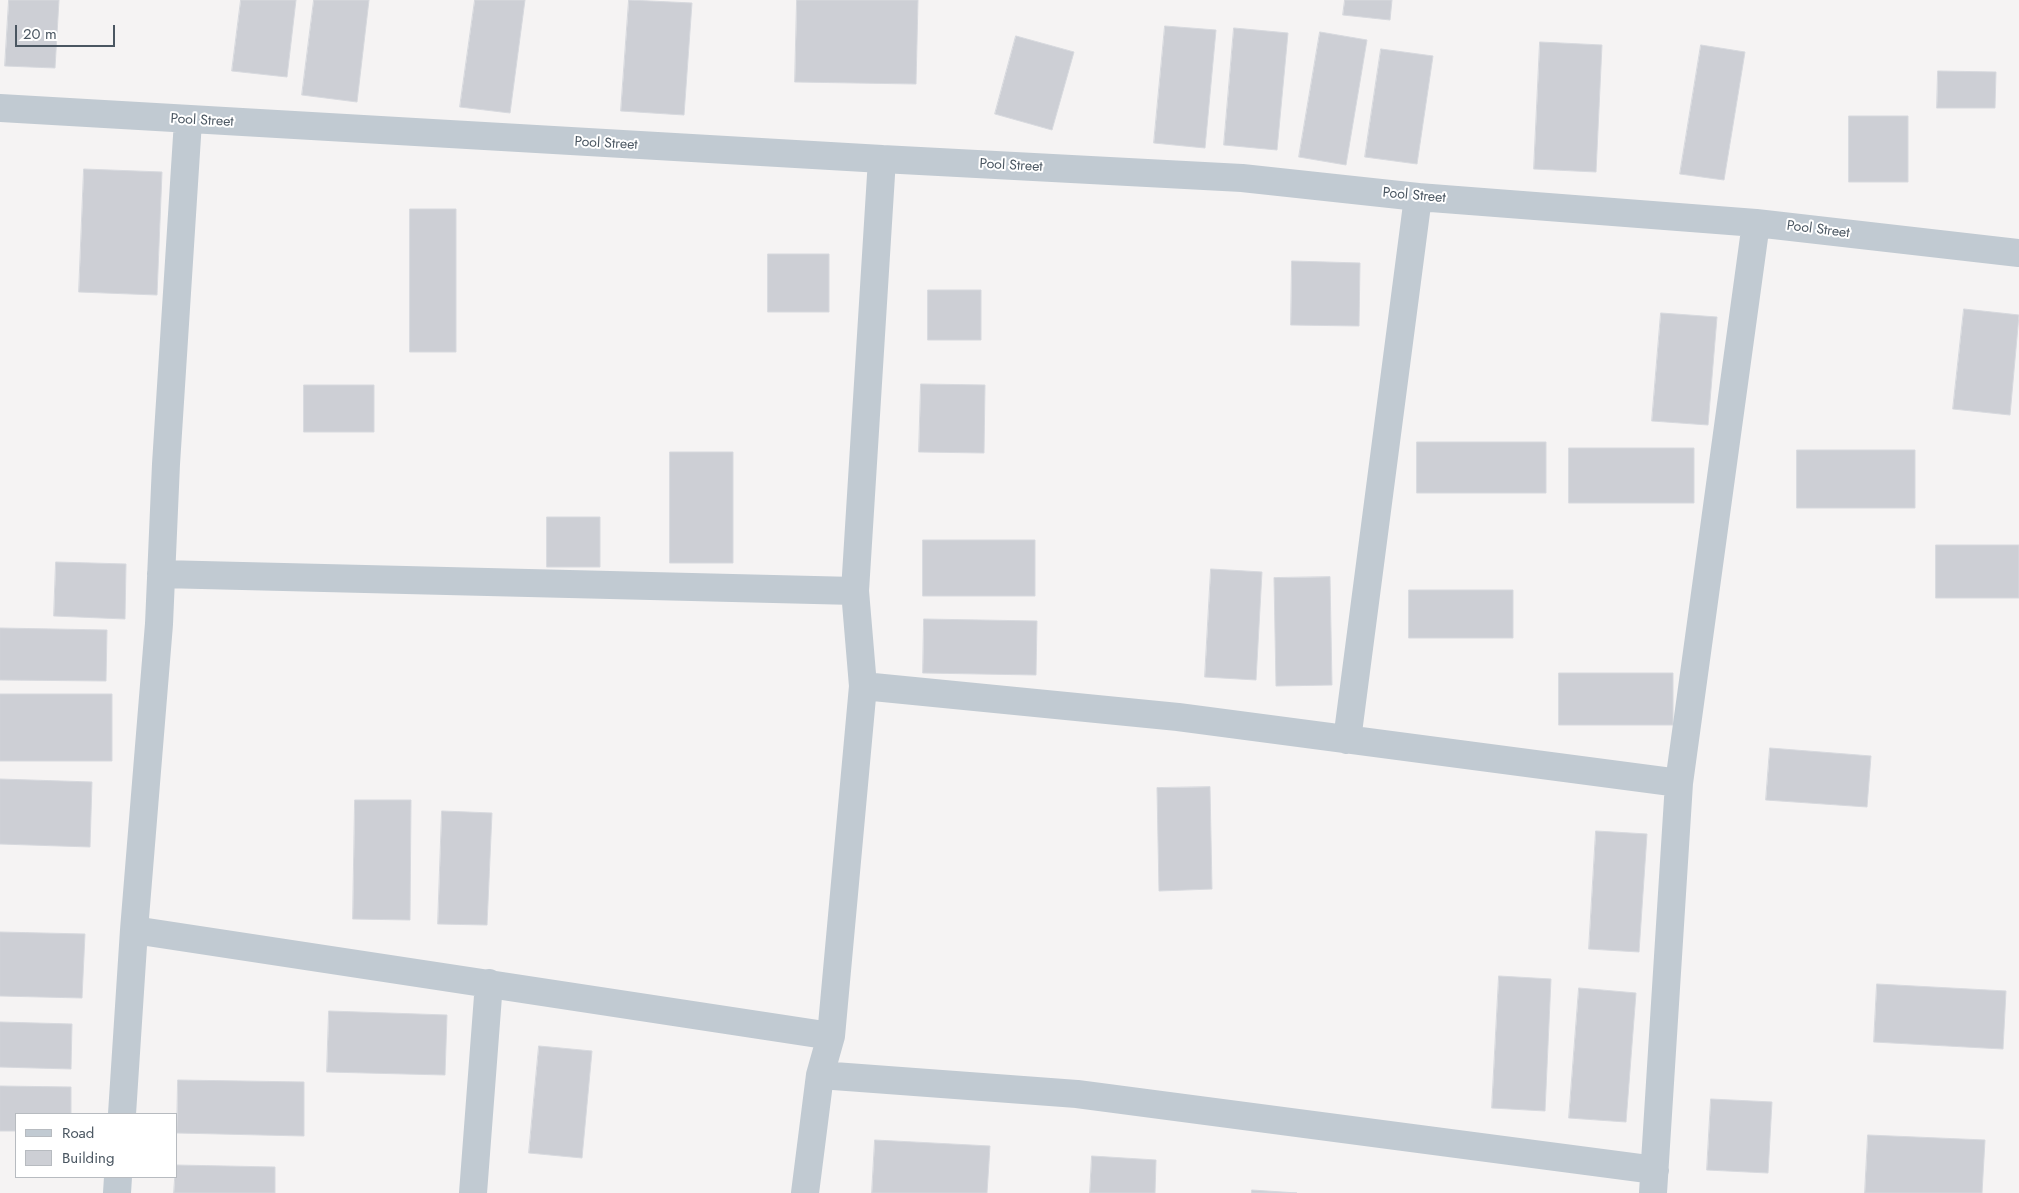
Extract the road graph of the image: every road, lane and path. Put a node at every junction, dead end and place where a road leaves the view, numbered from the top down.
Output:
1 (0, 108) edge
2 (188, 120) junction
3 (882, 159) junction
4 (1418, 197) junction
5 (1756, 223) junction
6 (2019, 253) edge
7 (161, 574) junction
8 (855, 591) junction
9 (863, 686) junction
10 (1347, 740) junction
11 (1679, 783) junction
12 (134, 930) junction
13 (489, 983) junction
14 (831, 1036) junction
15 (820, 1075) junction
16 (122, 1113) edge
17 (118, 1178) edge
18 (1654, 1182) edge
19 (117, 1193) edge
20 (473, 1193) edge
21 (805, 1193) edge

1 - 2 street, Pool Street
2 - 3 street, Pool Street
2 - 7 street
3 - 4 street, Pool Street
3 - 8 street
4 - 5 street, Pool Street
4 - 10 street
5 - 6 street, Pool Street
5 - 11 street
7 - 8 street
7 - 12 street
8 - 9 street
9 - 10 street
9 - 14 street
10 - 11 street
11 - 18 street
12 - 13 street
12 - 16 street
13 - 14 street
13 - 20 street
14 - 15 street
15 - 18 street
15 - 21 street
17 - 19 street

